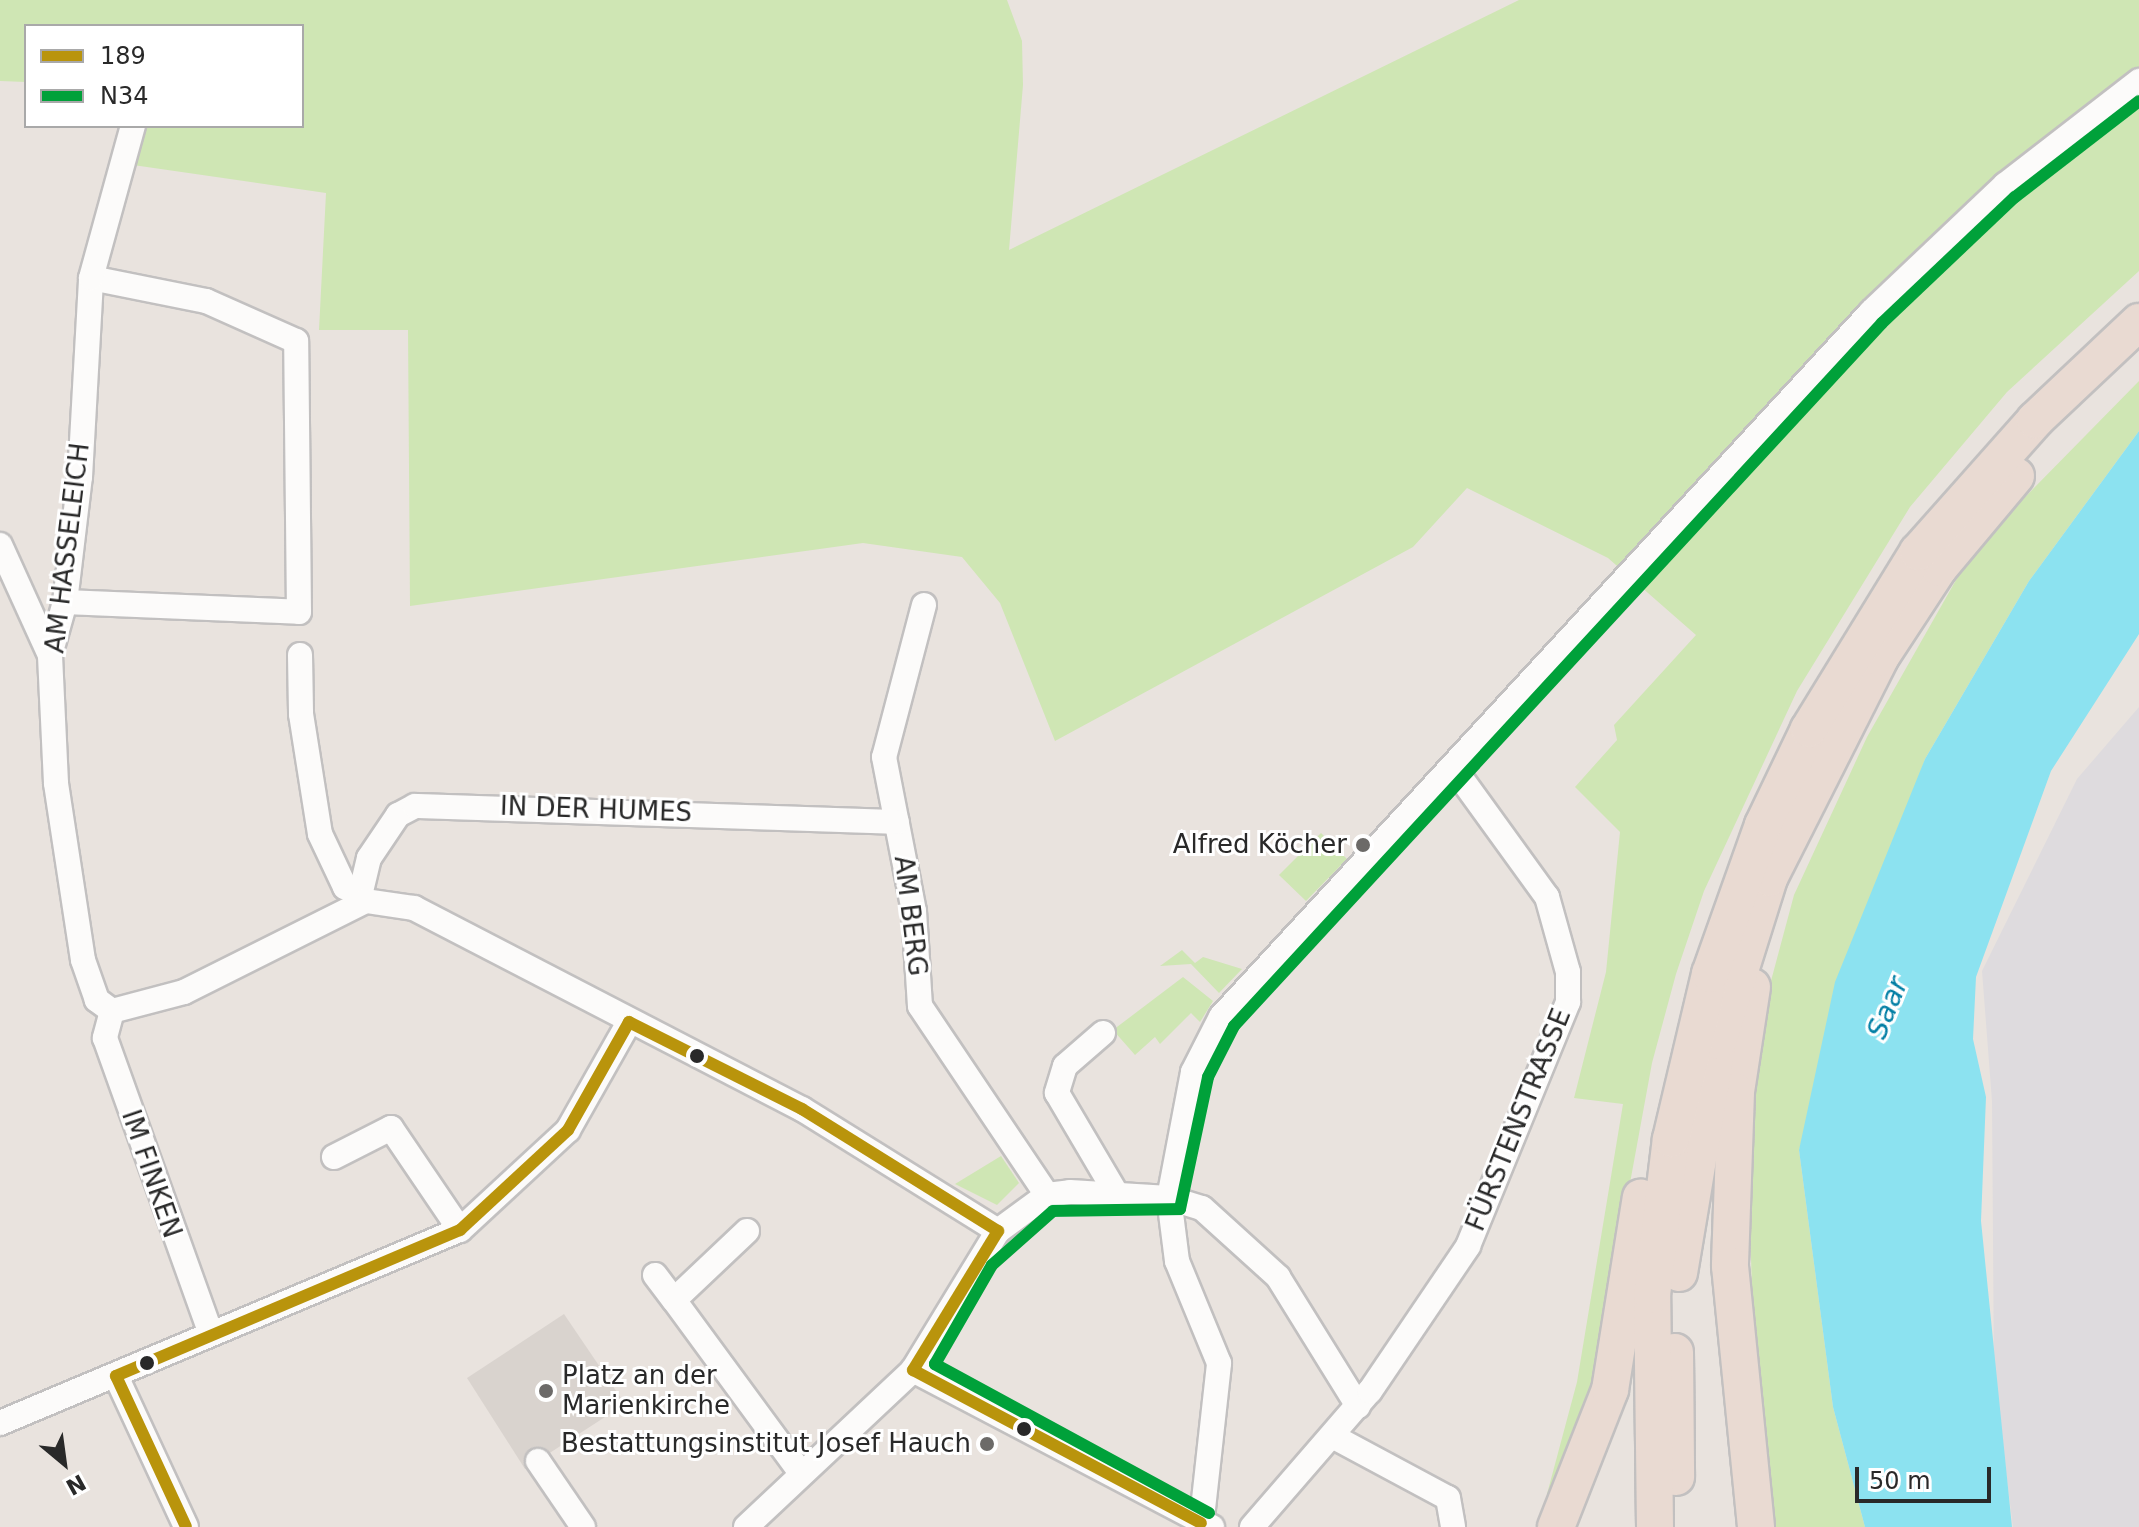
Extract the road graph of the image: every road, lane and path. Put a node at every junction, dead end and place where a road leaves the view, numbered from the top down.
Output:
1 (2139, 81) edge
2 (132, 128) edge
3 (91, 278) junction
4 (2139, 322) edge
5 (2139, 354) edge
6 (2068, 405) junction
7 (0, 545) edge
8 (65, 602) junction
9 (924, 605) dead end
10 (50, 655) junction
11 (300, 655) dead end
12 (1453, 767) junction
13 (1808, 791) junction
14 (897, 822) junction
15 (358, 898) junction
16 (112, 1011) junction
17 (629, 1022) junction
18 (1695, 1024) junction
19 (1103, 1033) dead end
20 (334, 1157) dead end
21 (1116, 1193) junction
22 (1047, 1195) junction
23 (1169, 1198) junction
24 (460, 1230) junction
25 (747, 1231) dead end
26 (998, 1231) junction
27 (655, 1275) dead end
28 (674, 1300) junction
29 (211, 1334) junction
30 (913, 1370) junction
31 (116, 1376) junction
32 (1358, 1406) junction
33 (0, 1423) edge
34 (1334, 1437) junction
35 (538, 1461) dead end
36 (801, 1473) junction
37 (1205, 1526) edge
38 (186, 1527) edge
39 (583, 1527) edge
40 (746, 1527) edge
41 (1252, 1527) edge
42 (1453, 1527) edge
43 (1556, 1527) edge
44 (1655, 1527) edge
45 (1679, 1527) edge
46 (1756, 1527) edge

1 - 12 street
2 - 3 street, AM HASSELEICH
3 - 8 street, AM HASSELEICH
3 - 8 street
4 - 6 highway
5 - 6 highway
6 - 13 highway
6 - 18 highway
7 - 10 street
8 - 10 street, AM HASSELEICH
9 - 14 street, AM BERG
10 - 16 street, AM HASSELEICH
11 - 15 street
12 - 23 street
12 - 32 street, FÜRSTENSTRASSE
13 - 45 highway
13 - 46 highway
14 - 15 street, IN DER HUMES
14 - 22 street, AM BERG
15 - 16 street
15 - 17 street
16 - 29 street, IM FINKEN
17 - 24 street
17 - 26 street
18 - 43 highway
18 - 44 highway
19 - 21 street
20 - 24 street
21 - 22 street
21 - 23 street
22 - 26 street
23 - 32 street
23 - 37 street
24 - 29 street
25 - 28 street
26 - 30 street
27 - 28 street
28 - 36 street
29 - 31 street
30 - 36 street
30 - 37 street
31 - 33 street
31 - 38 street
32 - 34 street, FÜRSTENSTRASSE
34 - 41 street, FÜRSTENSTRASSE
34 - 42 street
35 - 39 street
36 - 40 street

